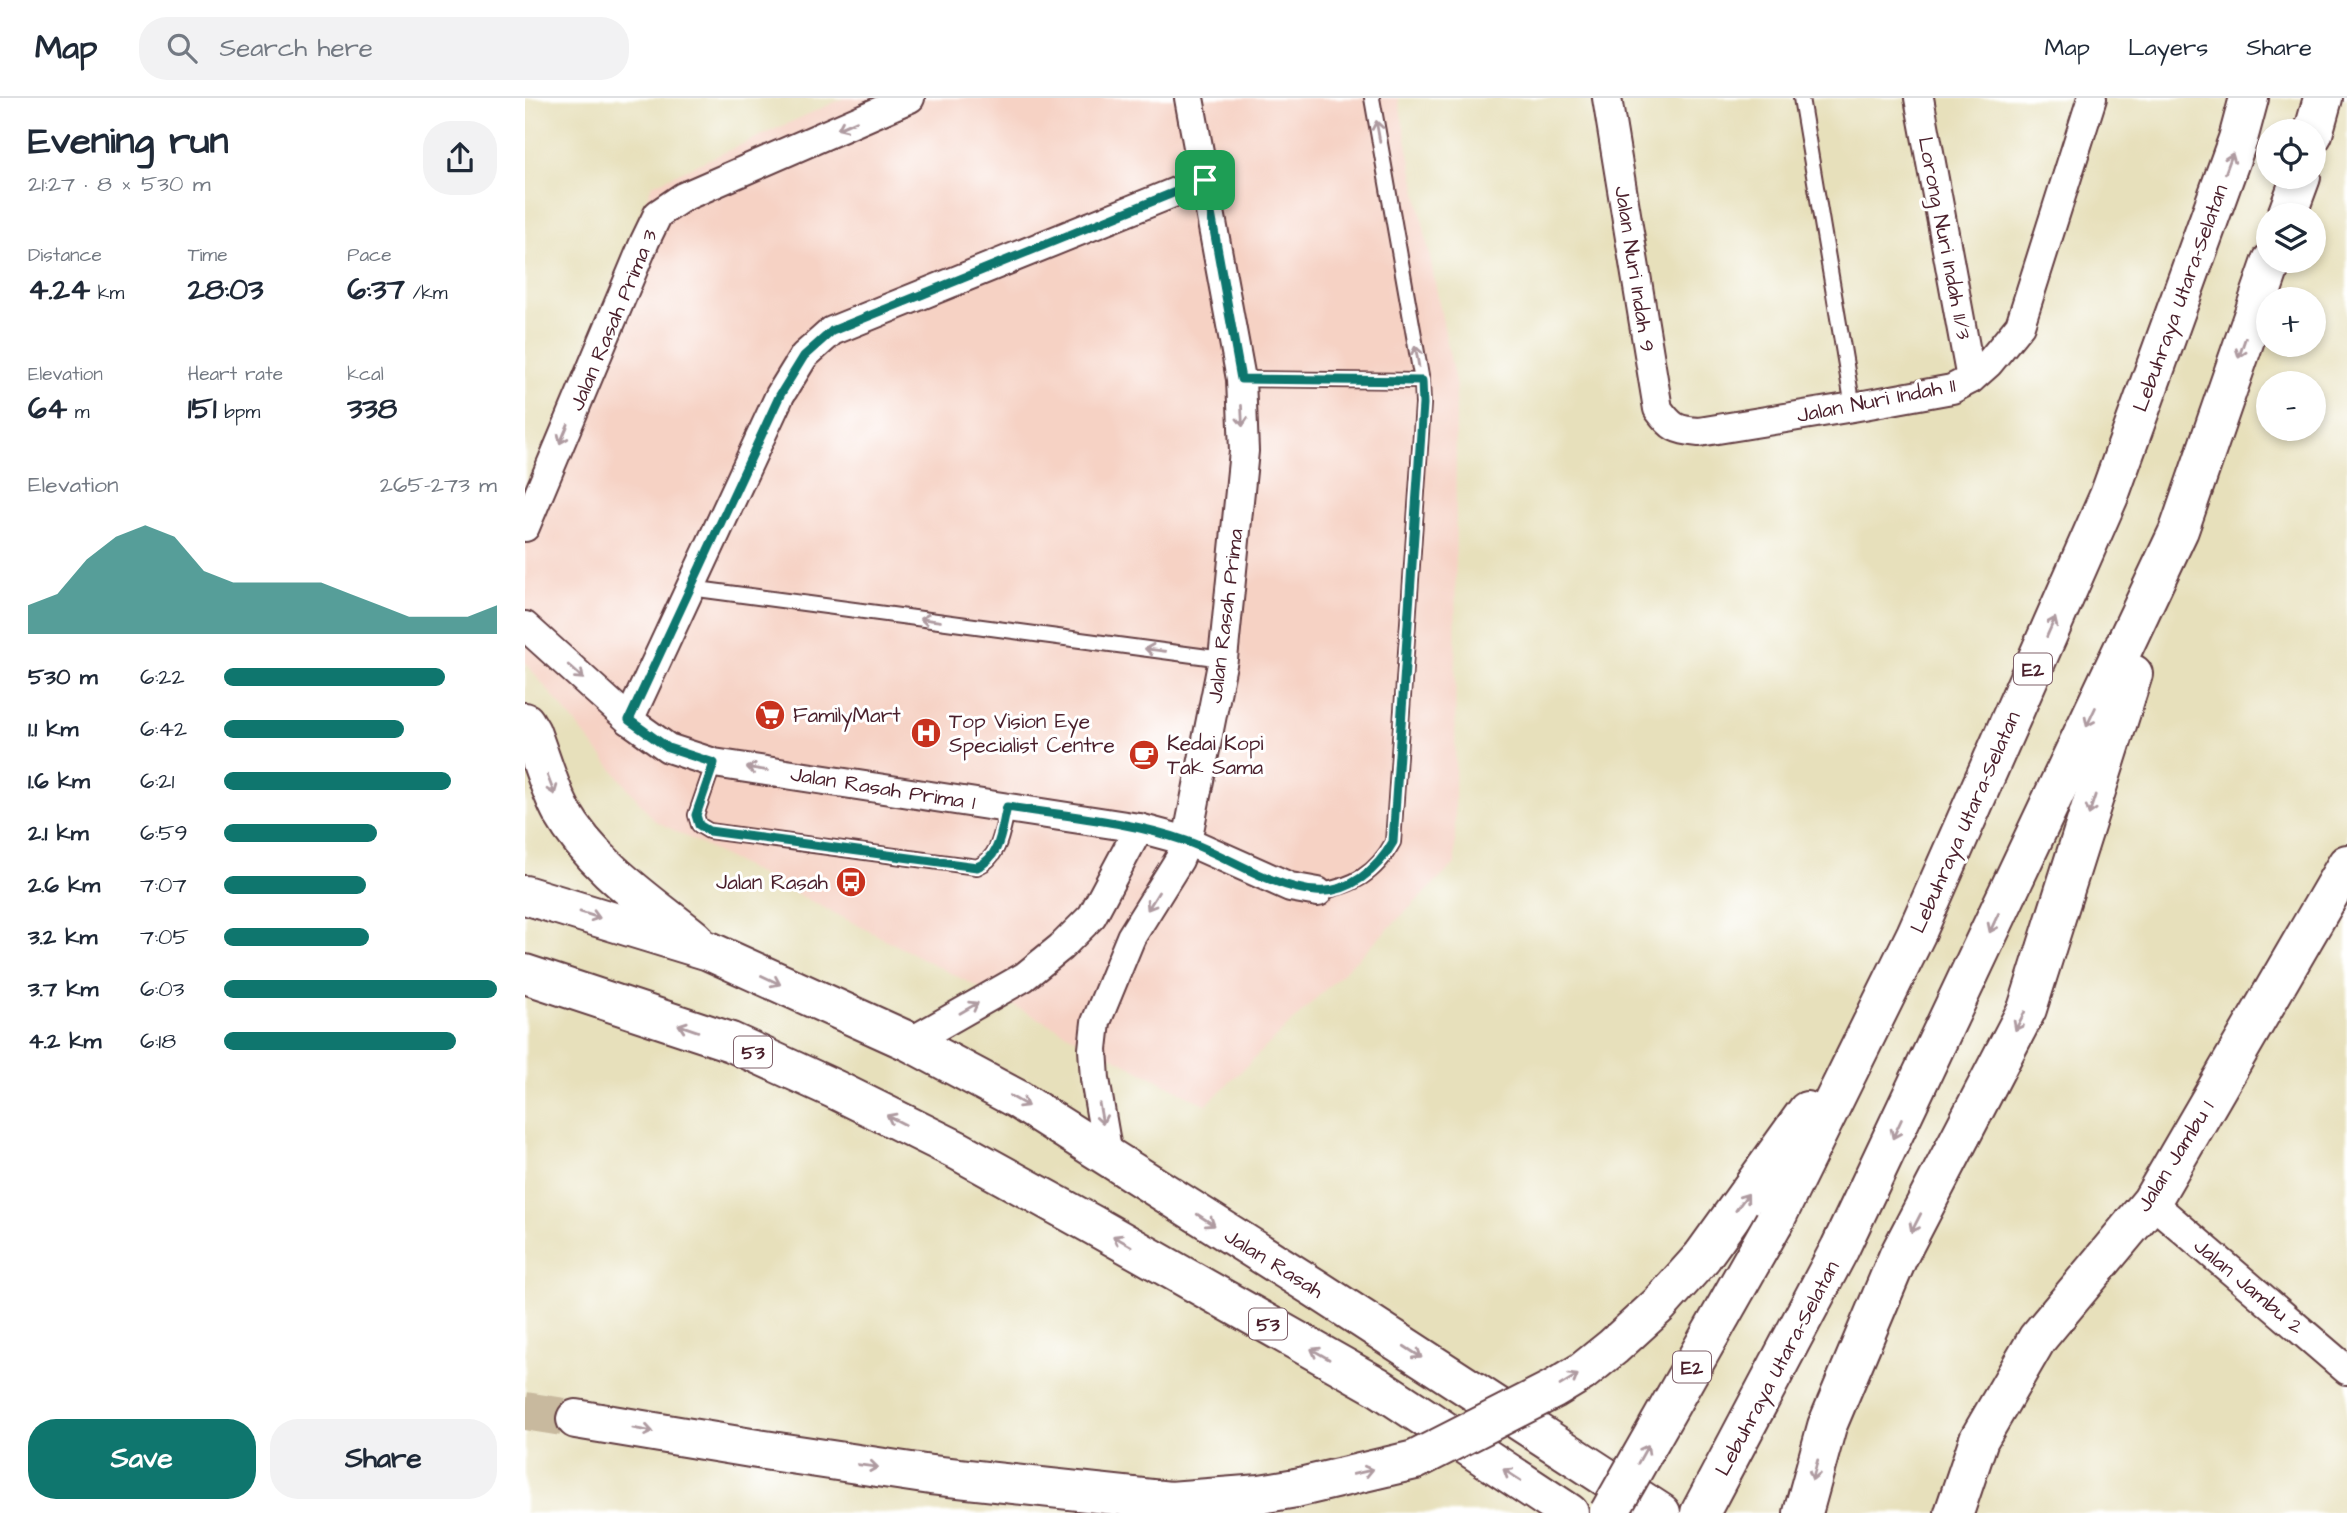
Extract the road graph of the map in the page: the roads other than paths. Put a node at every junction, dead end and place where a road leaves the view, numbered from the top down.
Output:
1 (910, 98) edge
2 (1189, 98) edge
3 (1372, 98) edge
4 (1607, 98) edge
5 (1801, 98) edge
6 (1919, 98) edge
7 (2091, 98) edge
8 (2249, 98) edge
9 (2323, 98) edge
10 (2317, 119) edge
11 (1205, 180) junction
12 (2268, 273) edge
13 (1241, 379) junction
14 (1971, 379) junction
15 (1422, 381) junction
16 (1853, 407) junction
17 (1680, 431) joint
18 (525, 527) edge
19 (2179, 530) junction
20 (690, 588) junction
21 (525, 626) edge
22 (1223, 659) junction
23 (629, 720) junction
24 (525, 722) edge
25 (714, 763) junction
26 (1007, 807) junction
27 (1139, 828) junction
28 (1187, 841) junction
29 (2344, 878) edge
30 (1318, 892) joint
31 (525, 895) edge
32 (1916, 934) junction
33 (709, 951) junction
34 (530, 972) edge
35 (910, 1042) junction
36 (1108, 1155) junction
37 (2151, 1202) junction
38 (2347, 1370) edge
39 (576, 1419) tunnel mouth
40 (1569, 1513) edge
41 (1609, 1513) edge
42 (1661, 1513) edge
43 (1700, 1513) edge
44 (1803, 1513) edge
45 (1954, 1513) edge

1 -> 18 street, Jalan Rasah Prima 3
2 - 11 street, Jalan Rasah Prima
15 -> 3 lane
4 - 17 street, Jalan Nuri Indah 9
5 - 16 lane
6 - 14 street, Lorong Nuri Indah 11/3
7 - 14 street, Jalan Nuri Indah 11
32 -> 8 main road, Lebuhraya Utara–Selatan / E2
9 - 10 main road
11 - 13 street, Jalan Rasah Prima
11 - 20 street
12 -> 19 main road, Lebuhraya Utara–Selatan
13 - 15 lane
13 -> 22 street, Jalan Rasah Prima
14 - 16 street, Jalan Nuri Indah 11
15 - 30 lane
16 - 17 street, Jalan Nuri Indah 11
19 -> 43 main road, Lebuhraya Utara–Selatan
19 -> 44 main road
22 -> 20 lane
20 - 23 street
21 -> 23 street
22 - 28 street, Jalan Rasah Prima
23 - 25 street, Jalan Rasah Prima 1
24 -> 33 main road
26 -> 25 street, Jalan Rasah Prima 1
25 - 26 lane
26 - 27 street, Jalan Rasah Prima 1
27 - 28 street, Jalan Rasah Prima 1
35 -> 27 street
28 - 30 street, Jalan Rasah Prima 1
28 -> 36 street, Jalan Rasah Prima
29 - 37 main road, Jalan Jambu 1
31 -> 33 main road, Jalan Rasah
39 -> 32 main road, bridge
41 -> 32 main road, Lebuhraya Utara–Selatan / E2, bridge
33 -> 35 main road, Jalan Rasah
40 -> 34 main road, 53
35 -> 36 main road, Jalan Rasah
36 -> 42 main road, Jalan Rasah
37 - 38 street, Jalan Jambu 2
37 - 45 main road, Jalan Jambu 1

